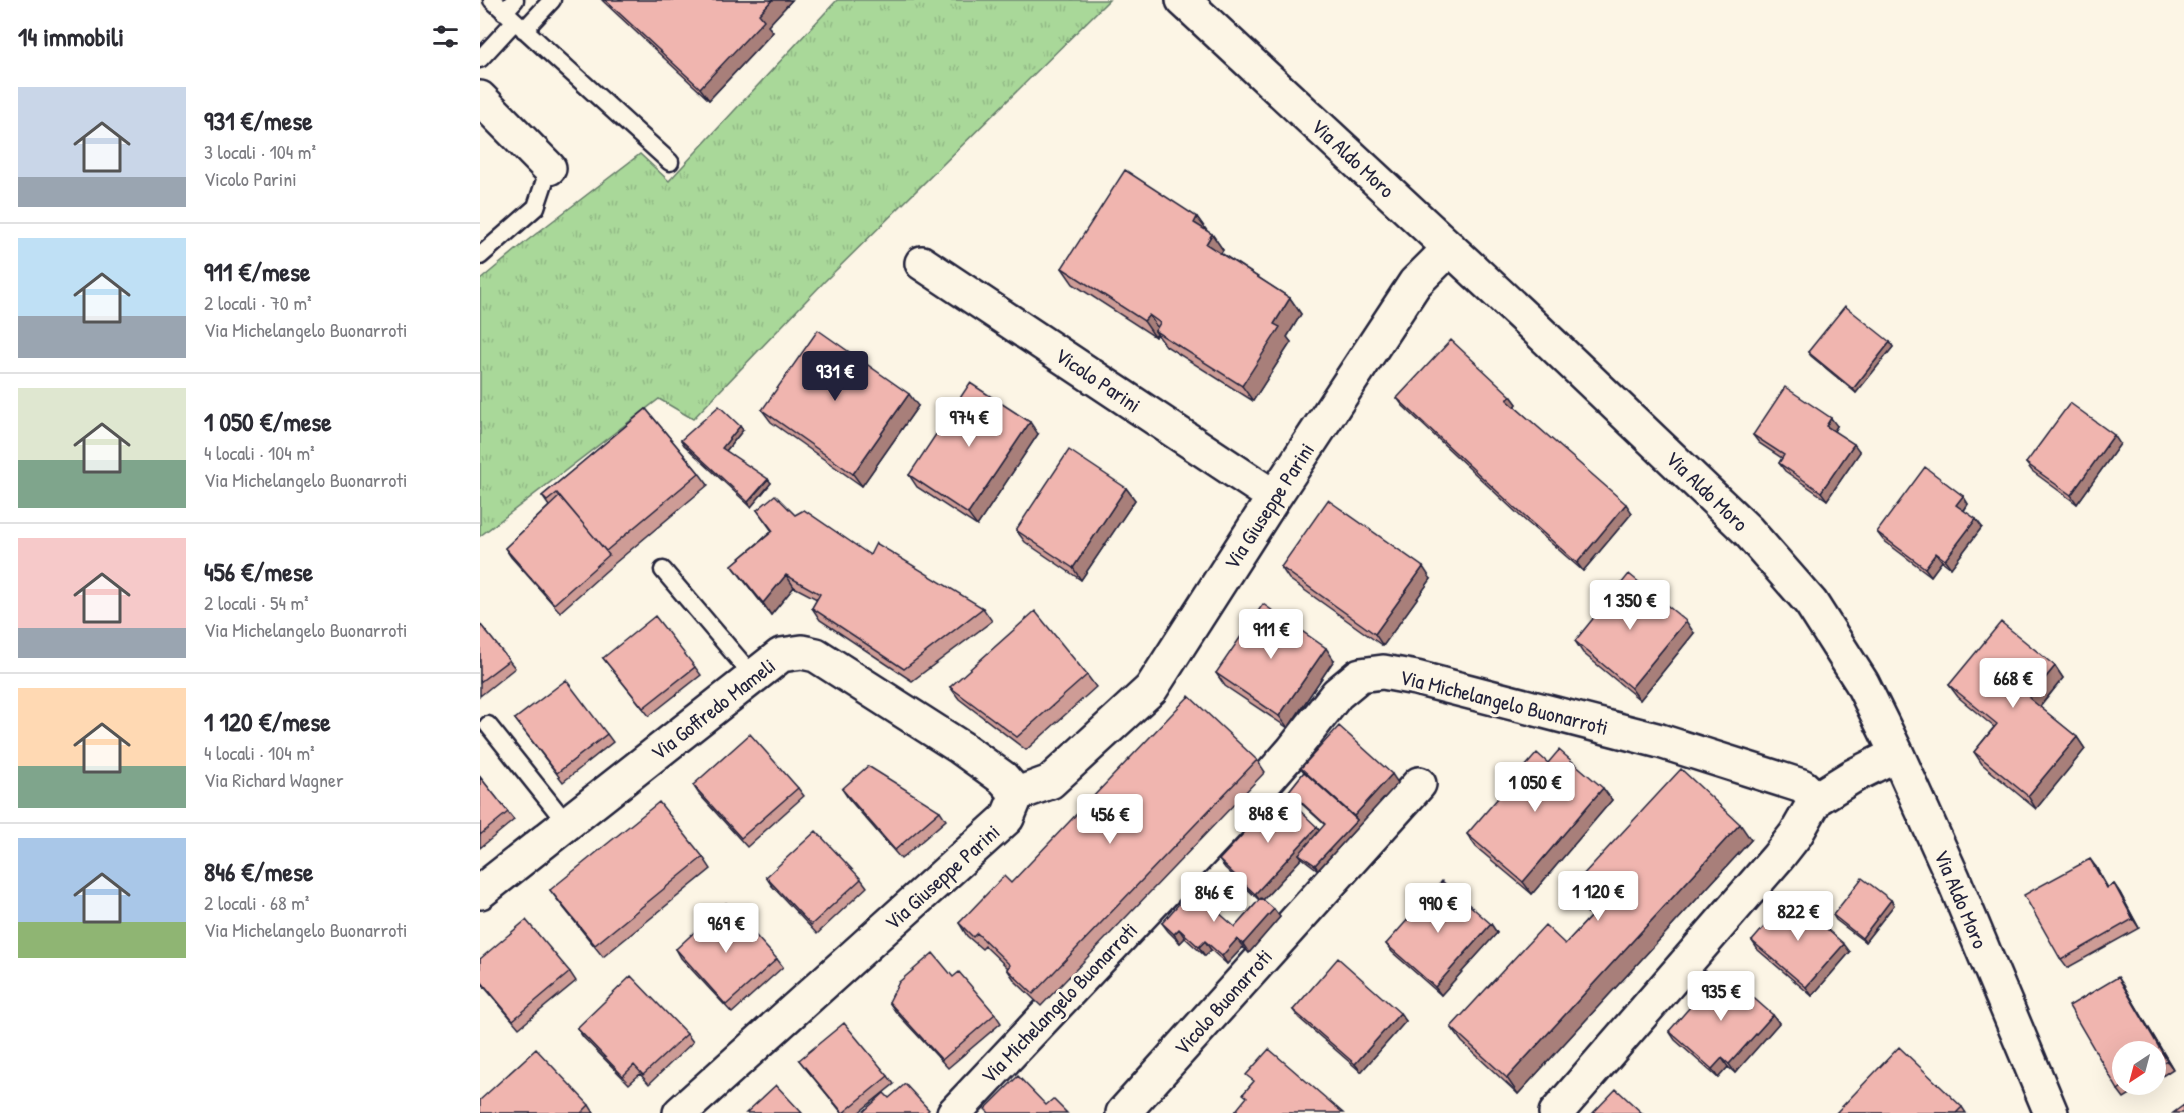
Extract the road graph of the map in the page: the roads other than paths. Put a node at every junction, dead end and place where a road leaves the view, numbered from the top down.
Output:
1 (552, 0) edge
2 (1183, 0) edge
3 (510, 12) edge
4 (480, 59) edge
5 (480, 98) edge
6 (670, 162) dead end
7 (549, 168) joint
8 (1450, 248) junction
9 (480, 256) edge
10 (922, 263) dead end
11 (1274, 497) junction
12 (663, 570) dead end
13 (753, 676) junction
14 (488, 725) dead end
15 (1897, 754) junction
16 (1419, 784) dead end
17 (1017, 794) junction
18 (1816, 799) junction
19 (567, 824) junction
20 (480, 892) edge
21 (680, 1113) edge
22 (954, 1113) edge
23 (1124, 1113) edge
24 (1556, 1113) edge
25 (2051, 1113) edge

1 - 3 lane
2 - 8 street, Via Aldo Moro
3 - 4 lane
3 - 6 lane
5 - 7 street
7 - 9 lane
8 - 11 street, Via Giuseppe Parini
8 - 15 street, Via Aldo Moro
10 - 11 street, Vicolo Parini
11 - 17 street, Via Giuseppe Parini
12 - 13 lane
13 - 17 street, Via Goffredo Mameli
13 - 19 street, Via Goffredo Mameli
14 - 19 lane
15 - 18 street
15 - 25 street, Via Aldo Moro
16 - 23 street, Vicolo Buonarroti
17 - 21 street, Via Giuseppe Parini
18 - 22 street, Via Michelangelo Buonarroti
18 - 24 street
19 - 20 street, Via Goffredo Mameli

